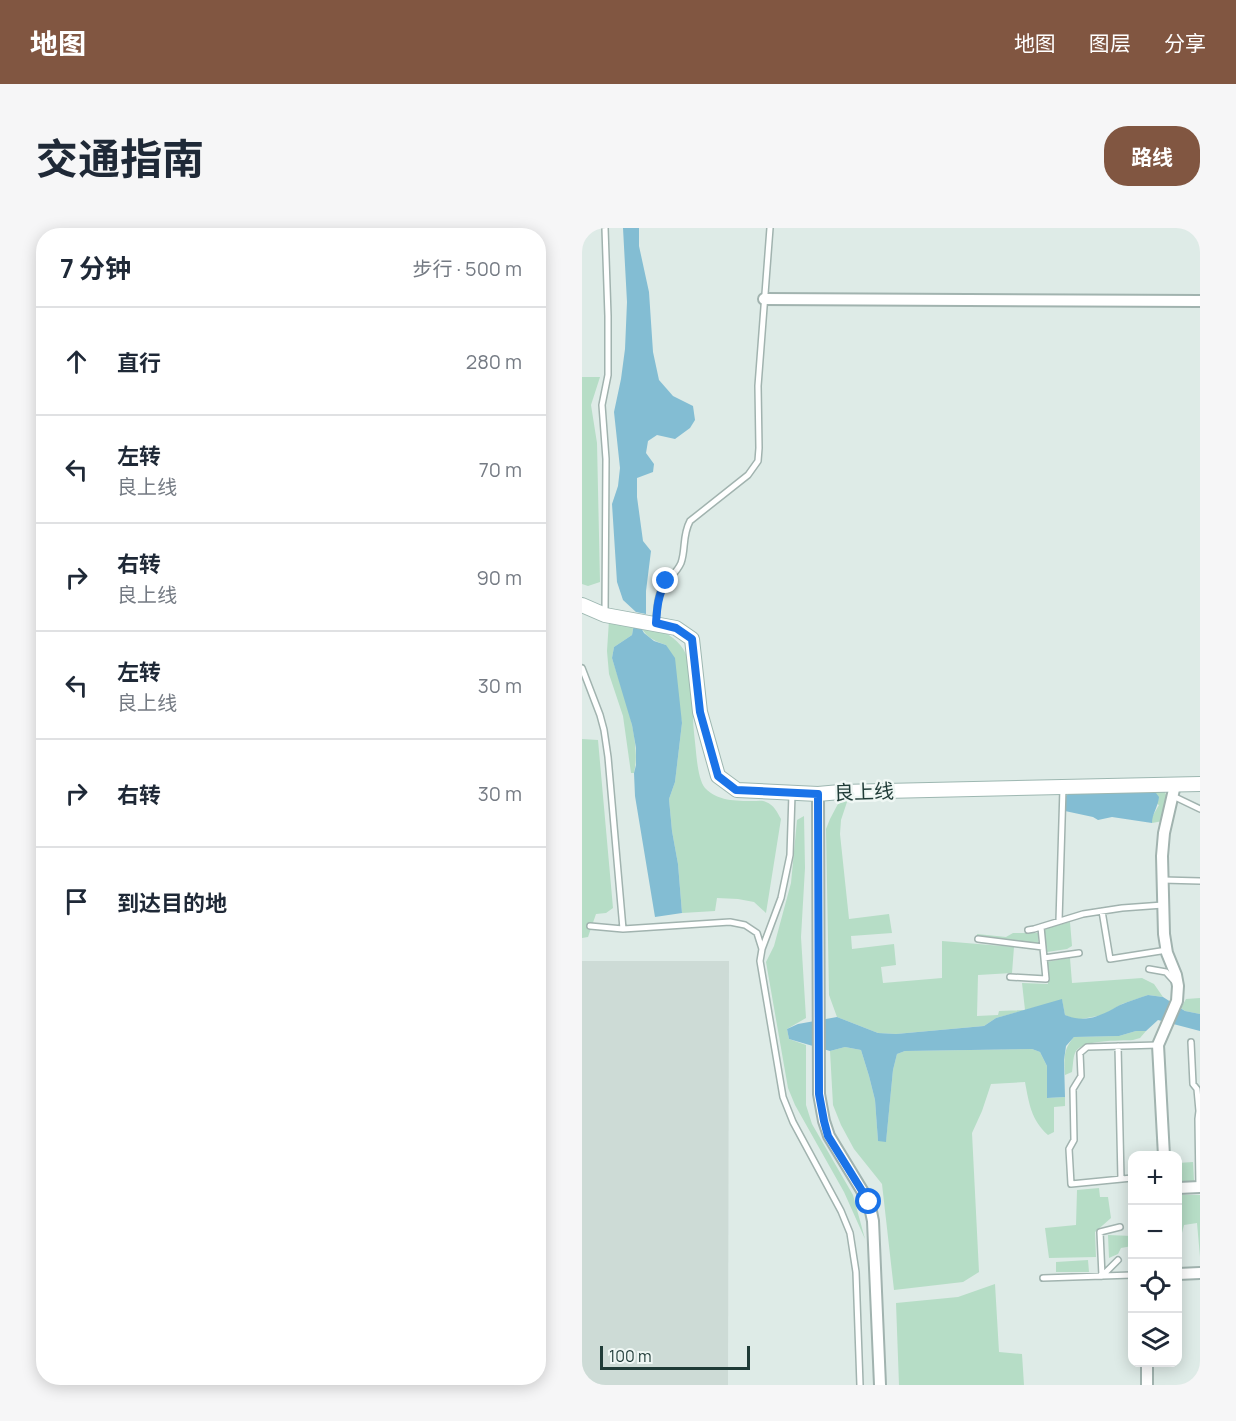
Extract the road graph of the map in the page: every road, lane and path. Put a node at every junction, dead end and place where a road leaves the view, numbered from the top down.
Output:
1 (605, 228) edge
2 (770, 228) edge
3 (764, 299) junction
4 (1200, 301) edge
5 (582, 605) edge
6 (605, 615) junction
7 (656, 623) junction
8 (582, 668) edge
9 (1200, 784) edge
10 (1063, 787) junction
11 (1174, 790) junction
12 (792, 794) junction
13 (818, 794) junction
14 (1200, 809) edge
15 (1162, 880) junction
16 (1200, 881) edge
17 (1163, 905) junction
18 (1102, 911) junction
19 (1059, 921) junction
20 (590, 927) dead end
21 (1041, 927) junction
22 (623, 929) junction
23 (1028, 930) dead end
24 (978, 939) dead end
25 (1043, 947) junction
26 (762, 949) junction
27 (1167, 950) junction
28 (1079, 953) dead end
29 (1044, 958) junction
30 (1149, 969) dead end
31 (1010, 977) dead end
32 (1178, 986) junction
33 (1191, 1042) dead end
34 (1158, 1045) junction
35 (1118, 1046) junction
36 (1164, 1151) edge
37 (1128, 1178) edge
38 (1121, 1179) junction
39 (1200, 1187) edge
40 (1182, 1188) edge
41 (1119, 1227) dead end
42 (1118, 1260) dead end
43 (1200, 1273) edge
44 (1182, 1274) edge
45 (1128, 1275) edge
46 (1101, 1276) junction
47 (1043, 1278) dead end
48 (1147, 1367) edge
49 (860, 1385) edge
50 (880, 1385) edge
51 (1146, 1385) edge

1 - 6 lane
2 - 3 lane
3 - 4 street
3 - 7 lane
5 - 6 street, 良上线
6 - 7 street, 良上线
7 - 12 street, 良上线
8 - 22 lane
9 - 11 street, 良上线
10 - 11 street, 良上线
10 - 13 street, 良上线
10 - 19 lane
11 - 14 lane
11 - 15 street
12 - 13 street, 良上线
12 - 26 lane
13 - 50 street
15 - 16 lane
15 - 17 street
17 - 18 lane
17 - 27 street
18 - 19 lane
18 - 27 lane
19 - 21 lane
20 - 22 lane
21 - 23 lane
21 - 25 lane
22 - 26 lane
24 - 25 lane
25 - 29 lane
26 - 49 lane
27 - 32 street
28 - 29 lane
29 - 31 lane
30 - 32 lane
32 - 34 street
33 - 39 lane
34 - 35 lane
34 - 36 street
35 - 38 lane
35 - 38 lane
37 - 38 lane
39 - 40 street
41 - 46 lane
42 - 46 lane
43 - 44 street
45 - 46 lane
46 - 47 lane
48 - 51 street

